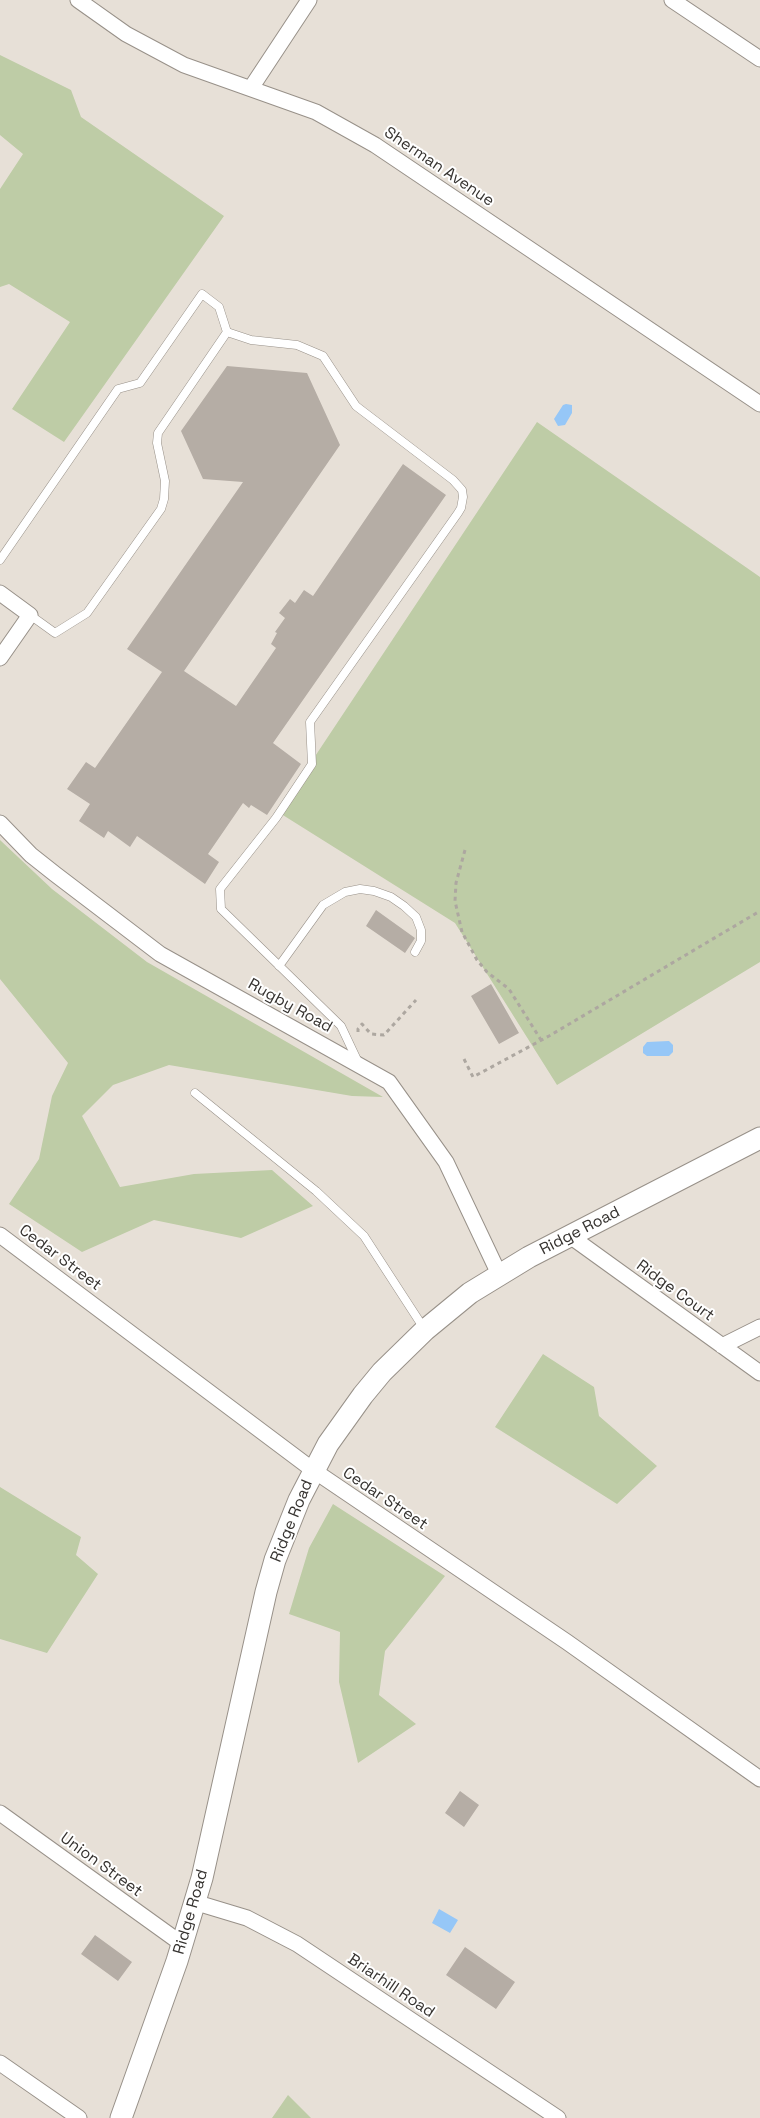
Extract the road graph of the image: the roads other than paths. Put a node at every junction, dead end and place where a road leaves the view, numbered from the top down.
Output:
1 (78, 0) edge
2 (309, 0) edge
3 (672, 0) edge
4 (760, 59) edge
5 (251, 88) junction
6 (227, 332) junction
7 (760, 404) edge
8 (0, 560) edge
9 (0, 593) edge
10 (30, 615) junction
11 (0, 658) edge
12 (0, 823) edge
13 (415, 952) dead end
14 (279, 966) junction
15 (360, 1066) junction
16 (195, 1093) dead end
17 (760, 1138) edge
18 (0, 1234) edge
19 (570, 1236) junction
20 (499, 1274) junction
21 (760, 1327) edge
22 (425, 1330) junction
23 (722, 1346) junction
24 (760, 1373) edge
25 (313, 1470) junction
26 (760, 1779) edge
27 (0, 1813) edge
28 (194, 1902) junction
29 (182, 1944) junction
30 (0, 2063) edge
31 (79, 2118) edge
32 (121, 2118) edge
33 (558, 2118) edge

1 - 5 street, Sherman Avenue
2 - 5 street
3 - 4 street
5 - 7 street, Sherman Avenue
6 - 8 lane
6 - 10 lane
6 - 14 lane
9 - 10 street
10 - 11 street
12 - 15 street, Rugby Road
13 - 14 lane
14 - 15 lane
15 - 20 street, Rugby Road
16 - 22 lane
17 - 19 main road, Ridge Road
18 - 25 street, Cedar Street
19 - 20 main road, Ridge Road
19 - 23 street, Ridge Court
20 - 22 main road, Ridge Road
21 - 23 street
22 - 25 main road, Ridge Road
23 - 24 street, Ridge Court
25 - 26 street, Cedar Street
25 - 28 main road, Ridge Road
27 - 29 street, Union Street
28 - 29 main road, Ridge Road
28 - 33 street, Briarhill Road
29 - 32 main road, Ridge Road
30 - 31 street

